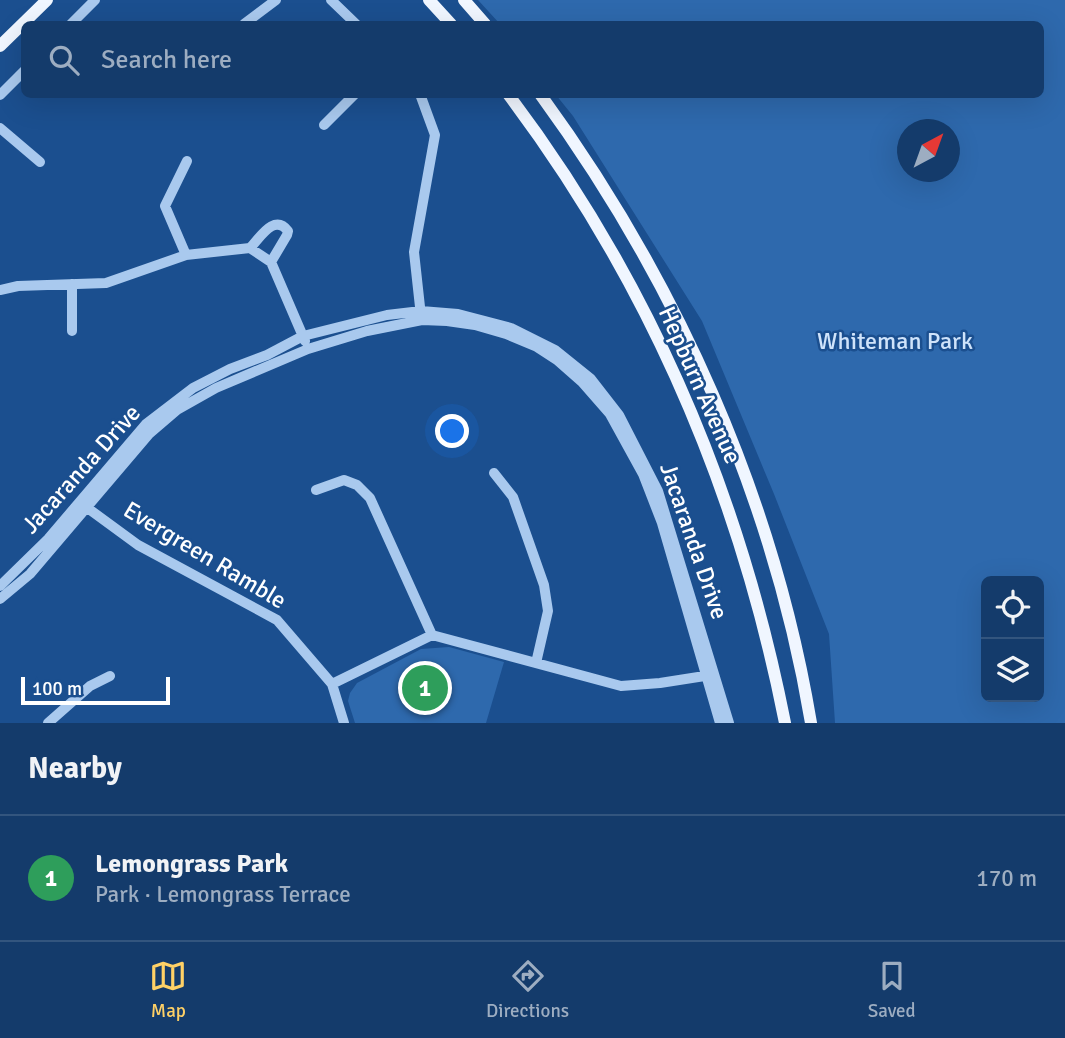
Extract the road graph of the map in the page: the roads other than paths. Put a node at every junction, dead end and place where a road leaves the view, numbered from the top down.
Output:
1 (47, 0) edge
2 (95, 0) edge
3 (276, 0) edge
4 (331, 0) edge
5 (429, 0) edge
6 (464, 0) edge
7 (26, 21) edge
8 (78, 21) edge
9 (248, 21) edge
10 (353, 21) edge
11 (448, 21) edge
12 (482, 21) edge
13 (21, 25) edge
14 (0, 46) edge
15 (21, 74) edge
16 (0, 95) edge
17 (351, 98) edge
18 (421, 98) edge
19 (511, 98) edge
20 (543, 98) edge
21 (324, 125) dead end
22 (0, 128) edge
23 (187, 160) dead end
24 (40, 162) dead end
25 (250, 248) junction
26 (186, 255) junction
27 (271, 262) junction
28 (72, 284) junction
29 (0, 289) edge
30 (421, 315) junction
31 (72, 331) dead end
32 (303, 336) junction
33 (309, 349) junction
34 (494, 473) dead end
35 (316, 490) dead end
36 (82, 504) junction
37 (0, 586) edge
38 (0, 599) edge
39 (432, 635) junction
40 (536, 663) junction
41 (710, 675) junction
42 (110, 676) dead end
43 (332, 684) junction
44 (48, 723) edge
45 (344, 723) edge
46 (720, 723) edge
47 (729, 723) edge
48 (785, 723) edge
49 (811, 723) edge

1 - 7 main road
2 - 8 street
3 - 9 street
4 - 10 street
5 - 11 main road
6 - 12 main road
13 - 14 main road
15 - 16 street
17 - 21 street
18 - 30 street
19 - 48 main road, Hepburn Avenue
20 - 49 main road, Hepburn Avenue
22 - 24 street
23 - 26 street
25 - 26 street
25 - 27 street
25 - 27 street
26 - 28 street
27 - 32 street
28 - 29 street
28 - 31 street
30 - 32 street, Jacaranda Drive
30 - 33 street, Jacaranda Drive
30 - 41 street, Jacaranda Drive
32 - 33 street
32 - 36 street, Jacaranda Drive
33 - 36 street, Jacaranda Drive
34 - 40 street
35 - 39 street
36 - 37 street, Jacaranda Drive
36 - 38 street, Jacaranda Drive
36 - 43 street, Evergreen Ramble
39 - 40 street
39 - 43 street
40 - 41 street
41 - 46 street, Jacaranda Drive
41 - 47 street, Jacaranda Drive
42 - 44 street
43 - 45 street, Evergreen Ramble

